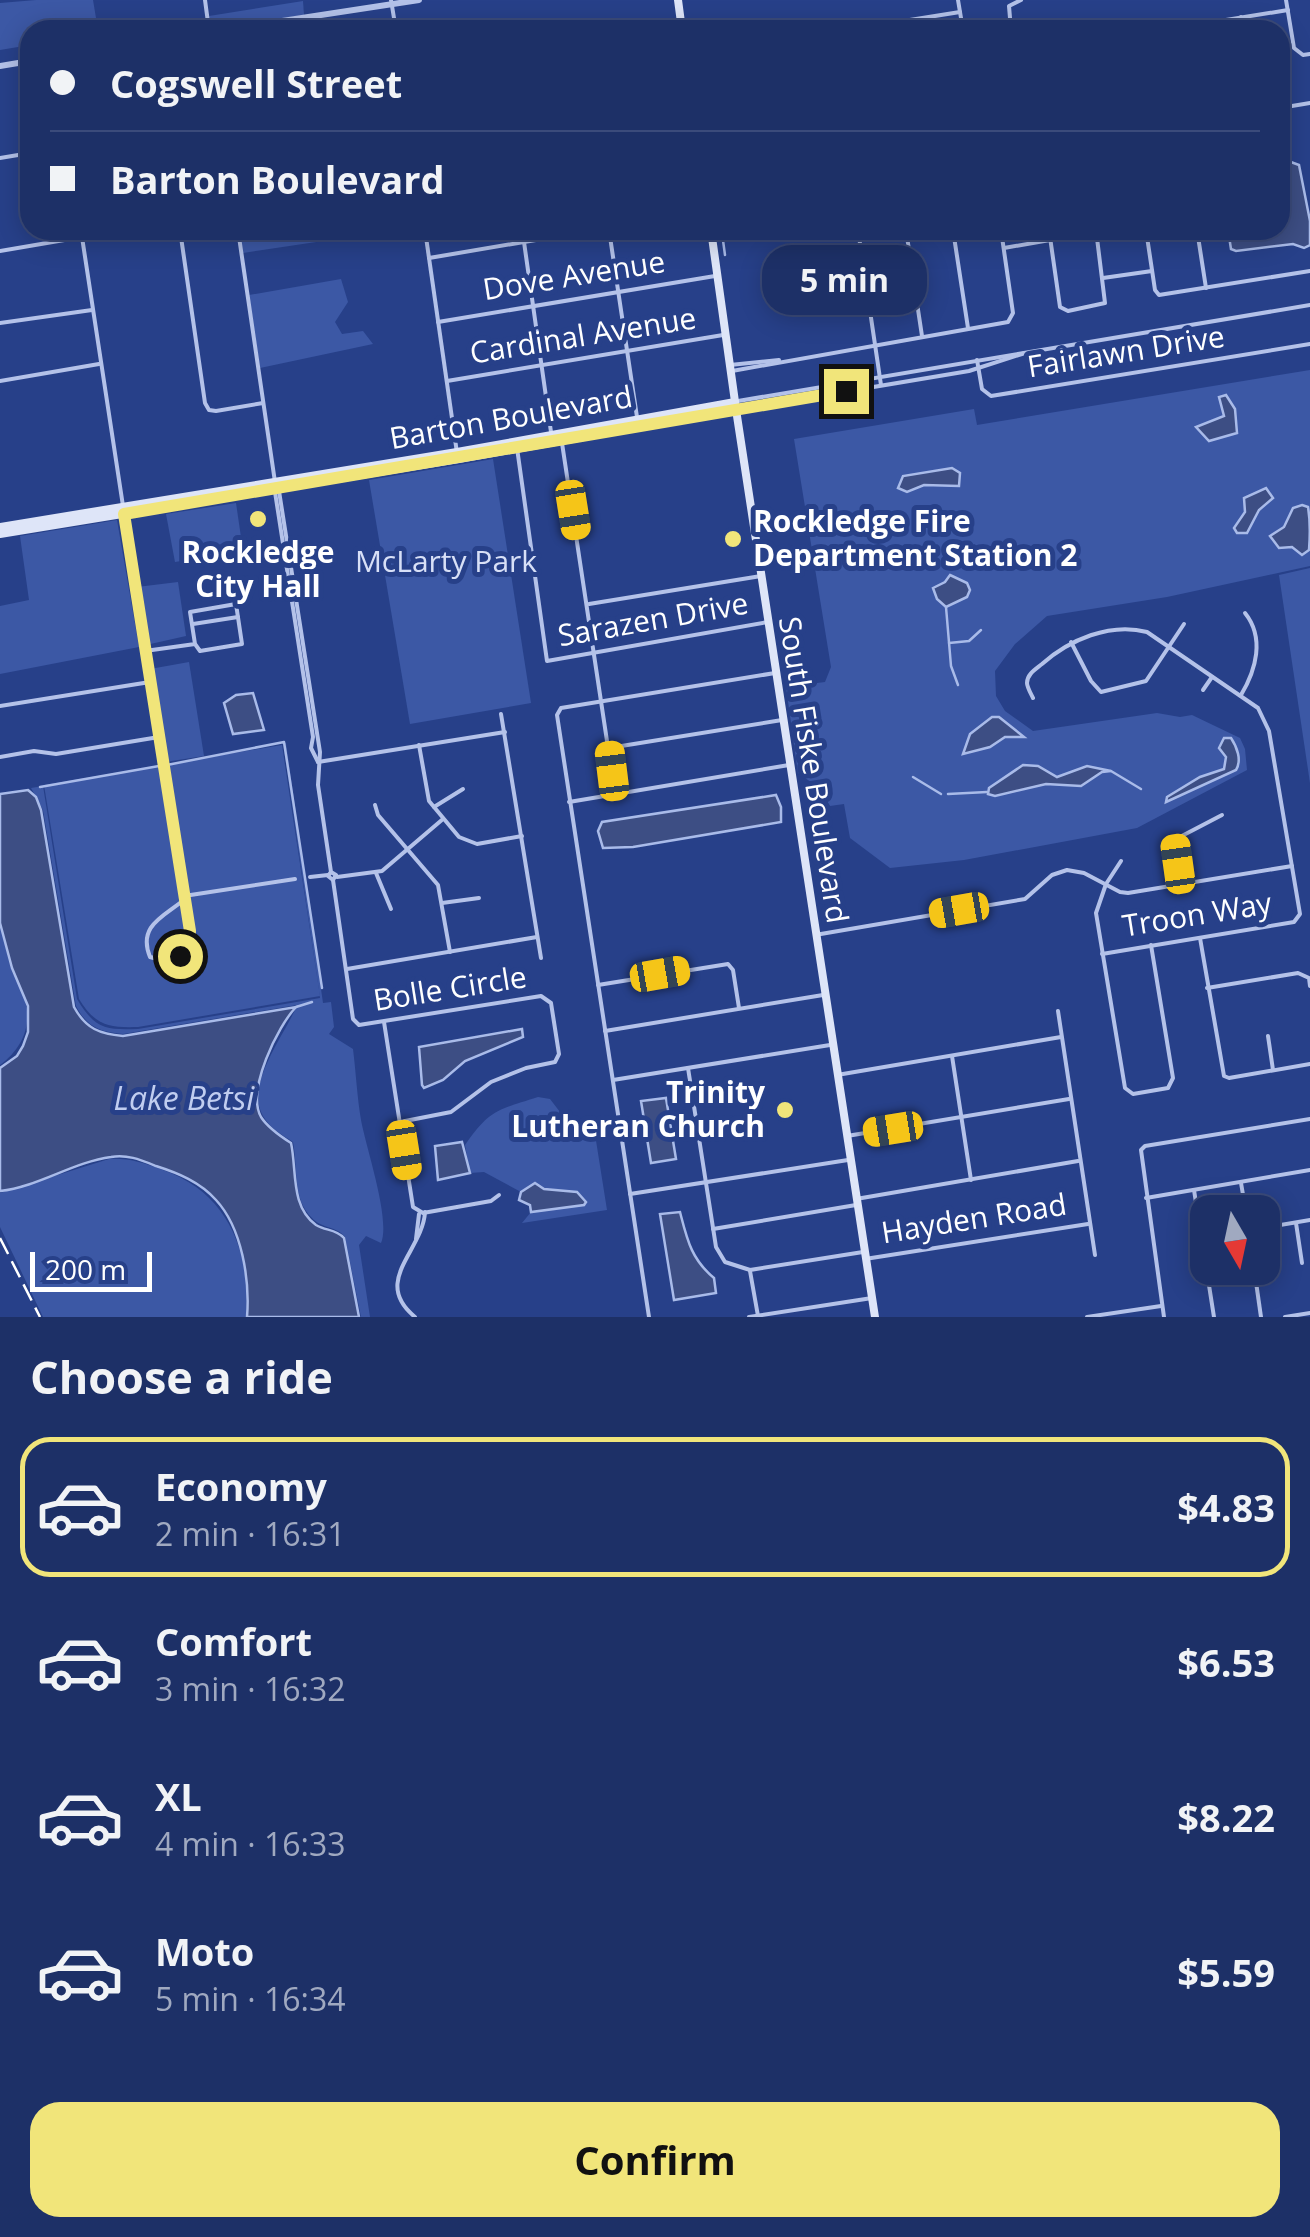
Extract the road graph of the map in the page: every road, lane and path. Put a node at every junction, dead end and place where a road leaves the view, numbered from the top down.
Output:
1 (418, 0) edge
2 (958, 0) edge
3 (1021, 0) edge
4 (1286, 0) edge
5 (392, 2) edge
6 (1288, 10) junction
7 (960, 12) junction
8 (1241, 17) junction
9 (283, 20) edge
10 (910, 20) edge
11 (961, 20) edge
12 (1010, 20) edge
13 (1223, 20) edge
14 (1241, 20) edge
15 (1290, 20) edge
16 (1290, 23) edge
17 (1310, 54) edge
18 (64, 240) edge
19 (82, 240) edge
20 (181, 240) edge
21 (239, 240) edge
22 (427, 240) edge
23 (536, 240) edge
24 (611, 240) edge
25 (713, 240) edge
26 (859, 240) edge
27 (908, 240) edge
28 (955, 240) edge
29 (1003, 240) edge
30 (1050, 240) joint
31 (1097, 240) edge
32 (1147, 240) edge
33 (1199, 240) edge
34 (524, 242) junction
35 (1004, 248) junction
36 (0, 251) edge
37 (430, 258) junction
38 (1152, 271) junction
39 (1310, 272) edge
40 (718, 276) junction
41 (1103, 278) junction
42 (1206, 288) junction
43 (619, 292) junction
44 (1310, 305) edge
45 (534, 306) junction
46 (92, 310) junction
47 (438, 322) junction
48 (0, 323) edge
49 (968, 328) junction
50 (726, 335) junction
51 (922, 336) junction
52 (875, 344) junction
53 (1310, 344) edge
54 (628, 350) junction
55 (1030, 352) junction
56 (977, 360) junction
57 (100, 364) junction
58 (542, 366) junction
59 (730, 368) junction
60 (978, 368) junction
61 (880, 377) junction
62 (0, 381) edge
63 (447, 381) junction
64 (881, 386) junction
65 (776, 395) junction
66 (262, 403) junction
67 (778, 403) junction
68 (736, 406) junction
69 (678, 411) junction
70 (639, 422) junction
71 (669, 422) junction
72 (556, 437) junction
73 (517, 448) junction
74 (458, 456) junction
75 (276, 486) junction
76 (124, 510) junction
77 (76, 514) junction
78 (39, 520) junction
79 (51, 526) junction
80 (0, 530) edge
81 (25, 530) junction
82 (761, 576) junction
83 (589, 604) junction
84 (1245, 613) dead end
85 (238, 618) junction
86 (768, 622) junction
87 (1184, 624) dead end
88 (192, 625) junction
89 (1071, 642) junction
90 (195, 644) junction
91 (1168, 647) junction
92 (594, 651) junction
93 (145, 652) junction
94 (776, 674) junction
95 (1212, 677) junction
96 (150, 682) junction
97 (1203, 690) dead end
98 (1242, 695) junction
99 (1033, 698) dead end
100 (602, 702) junction
101 (0, 706) edge
102 (502, 714) dead end
103 (782, 720) junction
104 (505, 732) junction
105 (159, 736) junction
106 (419, 745) junction
107 (609, 748) junction
108 (0, 756) edge
109 (318, 762) junction
110 (789, 766) junction
111 (463, 789) dead end
112 (615, 794) junction
113 (570, 802) junction
114 (375, 805) dead end
115 (434, 807) junction
116 (1222, 815) dead end
117 (443, 819) junction
118 (522, 836) junction
119 (408, 850) junction
120 (1121, 861) dead end
121 (1292, 866) junction
122 (376, 873) junction
123 (332, 876) junction
124 (310, 877) dead end
125 (295, 880) dead end
126 (1106, 884) junction
127 (1180, 884) junction
128 (185, 897) junction
129 (480, 898) dead end
130 (442, 904) junction
131 (391, 908) dead end
132 (815, 934) junction
133 (537, 937) junction
134 (1200, 938) junction
135 (1151, 945) junction
136 (450, 952) junction
137 (1102, 954) junction
138 (540, 958) dead end
139 (347, 969) junction
140 (598, 984) junction
141 (1310, 986) edge
142 (1207, 988) junction
143 (824, 994) junction
144 (738, 1008) junction
145 (1058, 1010) dead end
146 (384, 1022) junction
147 (606, 1032) junction
148 (1268, 1036) dead end
149 (1061, 1037) junction
150 (832, 1044) junction
151 (952, 1055) junction
152 (1310, 1064) edge
153 (688, 1068) junction
154 (1273, 1070) junction
155 (837, 1075) junction
156 (613, 1080) junction
157 (1071, 1098) junction
158 (961, 1118) junction
159 (1310, 1118) edge
160 (400, 1122) junction
161 (846, 1136) junction
162 (850, 1160) junction
163 (1080, 1161) junction
164 (1310, 1170) edge
165 (970, 1180) junction
166 (706, 1182) junction
167 (1241, 1182) junction
168 (1194, 1190) junction
169 (630, 1194) junction
170 (499, 1195) dead end
171 (1243, 1195) edge
172 (1146, 1198) junction
173 (856, 1202) junction
174 (422, 1212) junction
175 (1310, 1220) edge
176 (1296, 1222) junction
177 (1090, 1223) junction
178 (1280, 1225) edge
179 (713, 1229) junction
180 (1094, 1255) dead end
181 (865, 1256) junction
182 (1302, 1263) dead end
183 (750, 1270) junction
184 (1256, 1285) edge
185 (872, 1298) junction
186 (1162, 1306) junction
187 (1306, 1315) edge
188 (758, 1316) edge
189 (415, 1317) edge
190 (649, 1317) edge
191 (749, 1317) edge
192 (875, 1317) edge
193 (1087, 1317) edge
194 (1164, 1317) edge
195 (1214, 1317) edge
196 (1261, 1317) edge
197 (1285, 1317) edge

1 - 5 street
2 - 7 street
3 - 12 street
4 - 6 street
5 - 9 street
6 - 8 street
6 - 15 street
7 - 10 street
7 - 11 street
8 - 13 street
8 - 14 street
16 - 17 street
18 - 36 street
19 - 46 street
20 - 66 street
21 - 66 street
22 - 37 street
23 - 34 street
24 - 43 street
25 - 40 main road, South Fiske Boulevard
26 - 52 street
27 - 51 street
28 - 49 street
29 - 35 street
30 - 35 street
30 - 41 street
31 - 41 street
32 - 38 street
33 - 42 street
34 - 37 street
34 - 45 street
35 - 49 street
37 - 47 street
38 - 41 street
38 - 42 street
39 - 42 street
40 - 43 street, Dove Avenue
40 - 50 main road, South Fiske Boulevard
43 - 45 street, Dove Avenue
43 - 54 street
44 - 55 street, Barton Boulevard
45 - 47 street, Dove Avenue
45 - 58 street
46 - 48 street
46 - 57 street
47 - 63 street
49 - 51 street
50 - 54 street, Cardinal Avenue
50 - 59 main road, South Fiske Boulevard
51 - 52 street
52 - 59 street
52 - 61 street
53 - 60 street, Fairlawn Drive
54 - 58 street, Cardinal Avenue
54 - 70 street
55 - 56 street, Barton Boulevard
55 - 60 street, Barton Boulevard
56 - 60 street
56 - 61 street, Barton Boulevard
57 - 62 street
57 - 76 street
58 - 63 street, Cardinal Avenue
58 - 72 street
59 - 68 main road, South Fiske Boulevard
60 - 64 street, Barton Boulevard
61 - 64 street
61 - 65 street, Barton Boulevard
63 - 74 street
64 - 67 street, Barton Boulevard
65 - 67 street
65 - 68 street, Barton Boulevard
66 - 75 street
67 - 68 street, Barton Boulevard
68 - 69 main road, Barton Boulevard
68 - 71 main road, Barton Boulevard
68 - 82 main road, South Fiske Boulevard
69 - 70 main road, Barton Boulevard
69 - 71 main road
70 - 71 main road, Barton Boulevard
70 - 72 main road, Barton Boulevard
72 - 73 main road, Barton Boulevard
72 - 74 main road, Barton Boulevard
72 - 83 street
73 - 74 main road, Barton Boulevard
73 - 92 street, Sarazen Drive
74 - 75 main road, Barton Boulevard
75 - 76 main road, Barton Boulevard
75 - 109 street
76 - 77 main road, Barton Boulevard
76 - 79 main road, Barton Boulevard
76 - 93 street
77 - 78 main road, Barton Boulevard
77 - 79 main road
78 - 80 main road, Barton Boulevard
78 - 81 main road
79 - 81 main road, Barton Boulevard
80 - 81 main road, Barton Boulevard
82 - 83 street
82 - 86 main road, South Fiske Boulevard
83 - 92 street
84 - 98 street
85 - 88 street
85 - 88 street
85 - 90 street
86 - 92 street, Sarazen Drive
86 - 94 main road, South Fiske Boulevard
87 - 91 street
88 - 90 street
89 - 91 street
89 - 91 street
89 - 99 street
90 - 93 street
91 - 95 street
92 - 100 street
93 - 96 street
94 - 100 street
94 - 103 main road, South Fiske Boulevard
95 - 97 street
95 - 98 street
96 - 101 street
96 - 105 street
98 - 121 street
100 - 107 street
100 - 113 street
102 - 104 street
103 - 107 street
103 - 110 main road, South Fiske Boulevard
104 - 106 street
104 - 118 street
105 - 108 street
105 - 128 street
106 - 109 street
106 - 115 street
107 - 112 street
109 - 123 street
110 - 112 street
110 - 132 main road, South Fiske Boulevard
111 - 115 street
112 - 113 street
113 - 140 street
114 - 119 street
115 - 117 street
116 - 127 street
117 - 118 street
117 - 119 street
118 - 133 street
119 - 122 street
119 - 130 street
120 - 126 street
121 - 127 street
121 - 134 street, Troon Way
122 - 123 street
122 - 131 street
123 - 124 street
123 - 139 street
125 - 128 street
126 - 127 street
126 - 132 street
126 - 137 street
128 - 128 street
129 - 130 street
130 - 136 street
132 - 143 main road, South Fiske Boulevard
133 - 136 street
133 - 138 street
134 - 135 street, Troon Way
134 - 142 street
135 - 137 street, Troon Way
135 - 137 street
136 - 139 street
139 - 146 street, Bolle Circle
140 - 144 street
140 - 147 street
141 - 142 street
142 - 154 street
143 - 144 street
143 - 150 main road, South Fiske Boulevard
144 - 147 street
145 - 149 street
146 - 160 street
146 - 160 street, Bolle Circle
147 - 156 street
148 - 154 street
149 - 151 street
149 - 157 street
150 - 153 street
150 - 155 main road, South Fiske Boulevard
151 - 155 street
151 - 158 street
152 - 154 street
153 - 156 street
153 - 166 street
155 - 161 main road, South Fiske Boulevard
156 - 169 street
157 - 158 street
157 - 163 street
158 - 161 street
158 - 165 street
159 - 172 street
160 - 174 street
161 - 162 main road, South Fiske Boulevard
162 - 166 street
162 - 173 main road, South Fiske Boulevard
163 - 165 street
163 - 177 street
164 - 167 street
165 - 173 street
166 - 169 street
166 - 179 street
167 - 168 street
167 - 171 street
168 - 172 street
168 - 195 street
169 - 190 street
170 - 174 street
172 - 186 street
173 - 179 street
173 - 181 main road, South Fiske Boulevard
174 - 189 street
175 - 176 street
176 - 178 street
176 - 182 street
177 - 180 street
177 - 181 street, Hayden Road
179 - 183 street
181 - 183 street, Hayden Road
181 - 185 main road, South Fiske Boulevard
183 - 188 street
184 - 196 street
185 - 188 street
185 - 192 main road, South Fiske Boulevard
186 - 193 street
186 - 194 street
187 - 197 street
188 - 191 street

